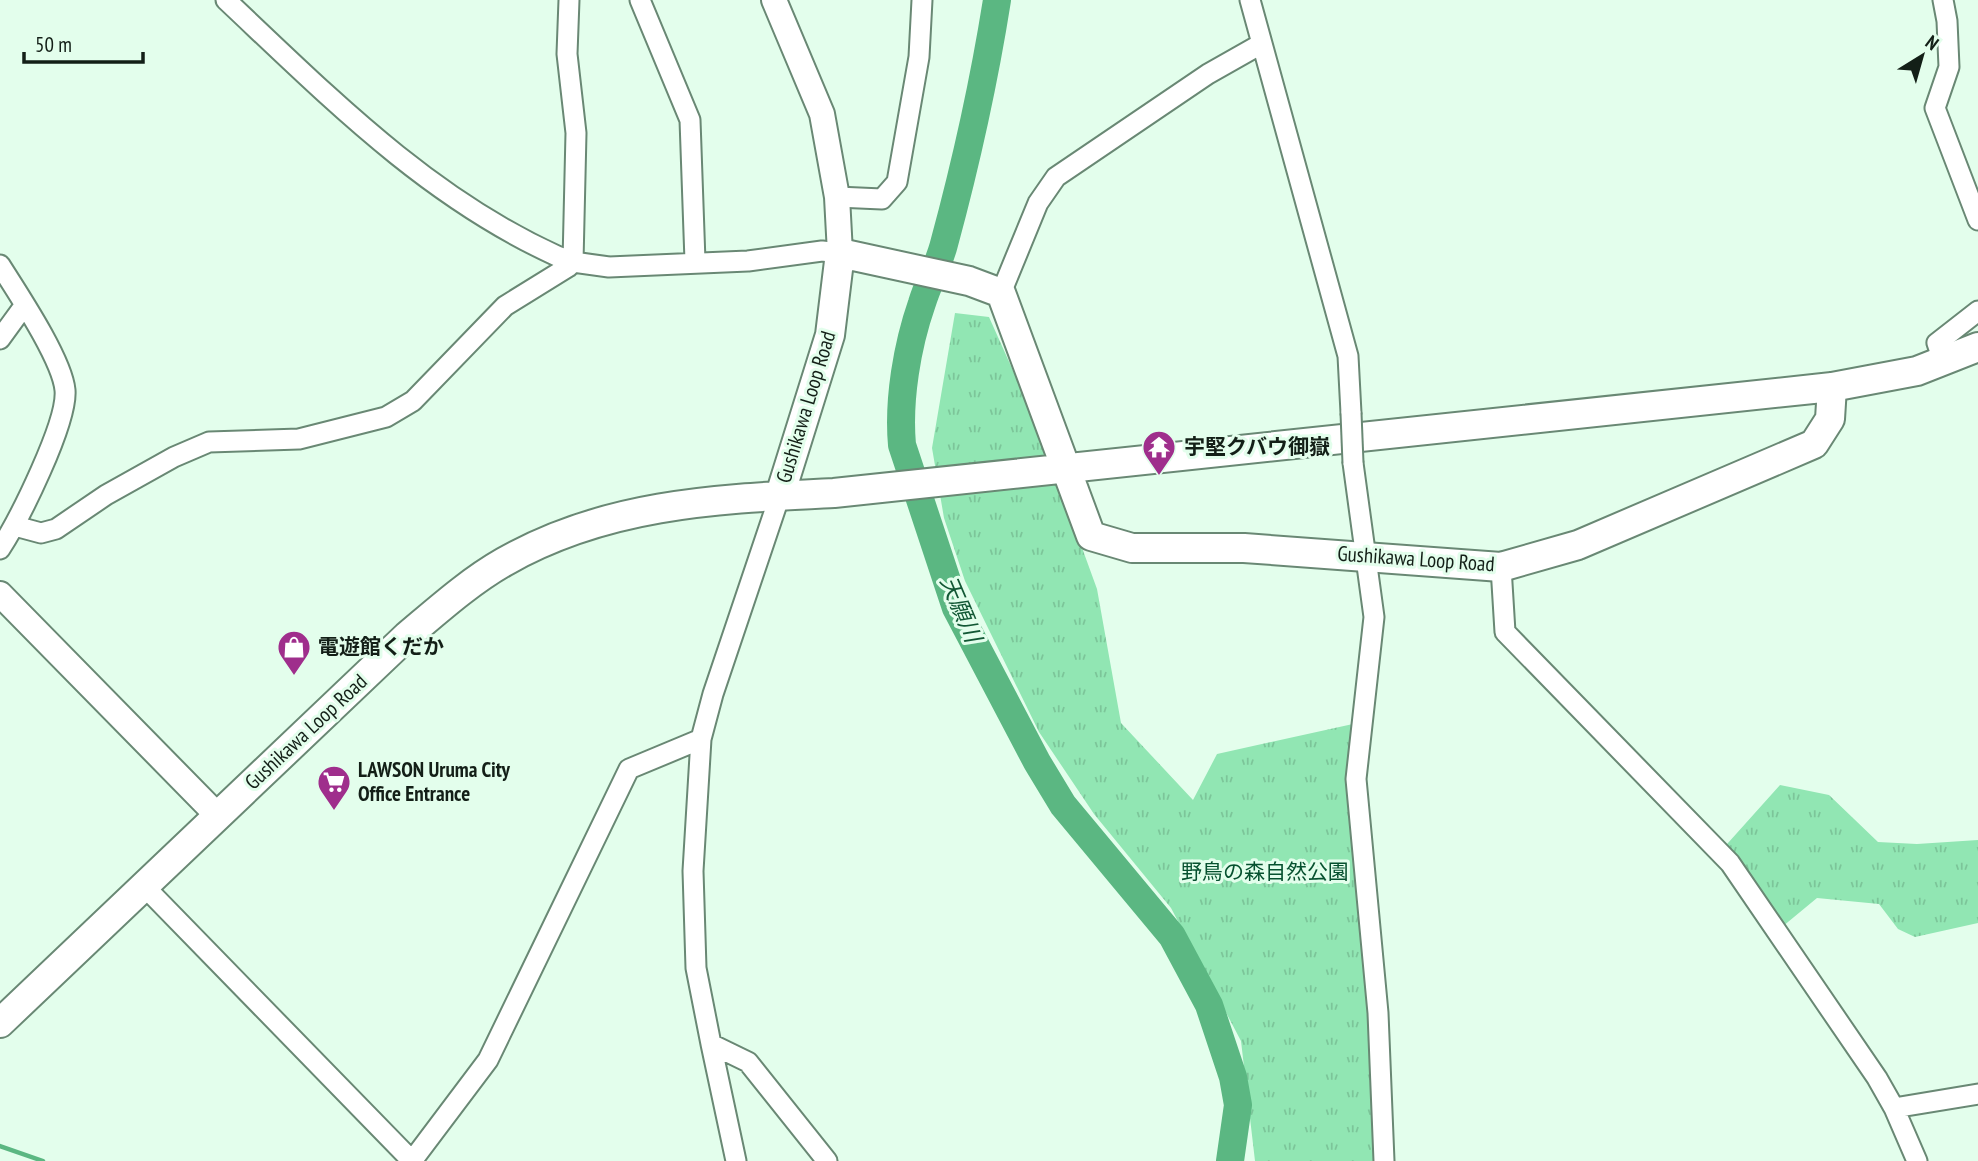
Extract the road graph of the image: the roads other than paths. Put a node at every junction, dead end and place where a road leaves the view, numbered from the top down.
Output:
1 (226, 0) edge
2 (569, 0) edge
3 (640, 0) edge
4 (774, 0) edge
5 (922, 0) edge
6 (1251, 0) edge
7 (1943, 0) edge
8 (1261, 44) junction
9 (837, 197) junction
10 (1978, 220) edge
11 (840, 253) junction
12 (695, 261) junction
13 (573, 262) junction
14 (0, 265) edge
15 (1001, 293) junction
16 (24, 306) junction
17 (1978, 311) edge
18 (0, 340) edge
19 (1978, 348) edge
20 (1943, 361) junction
21 (1832, 387) junction
22 (1066, 468) junction
23 (780, 495) junction
24 (15, 526) junction
25 (0, 549) edge
26 (1363, 555) junction
27 (1501, 567) junction
28 (0, 594) edge
29 (701, 739) junction
30 (218, 816) junction
31 (144, 886) junction
32 (0, 1023) edge
33 (712, 1044) junction
34 (1978, 1094) edge
35 (1894, 1108) junction
36 (412, 1161) edge
37 (736, 1161) edge
38 (827, 1161) edge
39 (1384, 1161) edge
40 (1917, 1161) edge

1 - 13 street
2 - 13 street
3 - 12 street
4 - 9 street
5 - 9 street
6 - 8 street
7 - 10 street
8 - 15 street
8 - 26 street, bridge
9 - 11 street
11 - 12 street
11 - 15 main road
11 - 23 main road, Gushikawa Loop Road
12 - 13 street
13 - 24 street
14 - 16 street
15 - 22 main road, Gushikawa Loop Road
16 - 18 street
16 - 24 street
17 - 20 street
19 - 20 main road, Gushikawa Loop Road
20 - 21 main road, Gushikawa Loop Road
21 - 22 main road, Gushikawa Loop Road
21 - 27 main road, Gushikawa Loop Road
22 - 23 main road, Gushikawa Loop Road
22 - 26 main road, Gushikawa Loop Road
23 - 29 street
23 - 30 main road, Gushikawa Loop Road
24 - 25 street
26 - 27 main road, Gushikawa Loop Road
26 - 39 street
27 - 35 street
28 - 30 street
29 - 33 street
29 - 36 street
30 - 31 main road, Gushikawa Loop Road
31 - 32 main road, Gushikawa Loop Road
31 - 36 street
33 - 37 street
33 - 38 street
34 - 35 street
35 - 40 street

